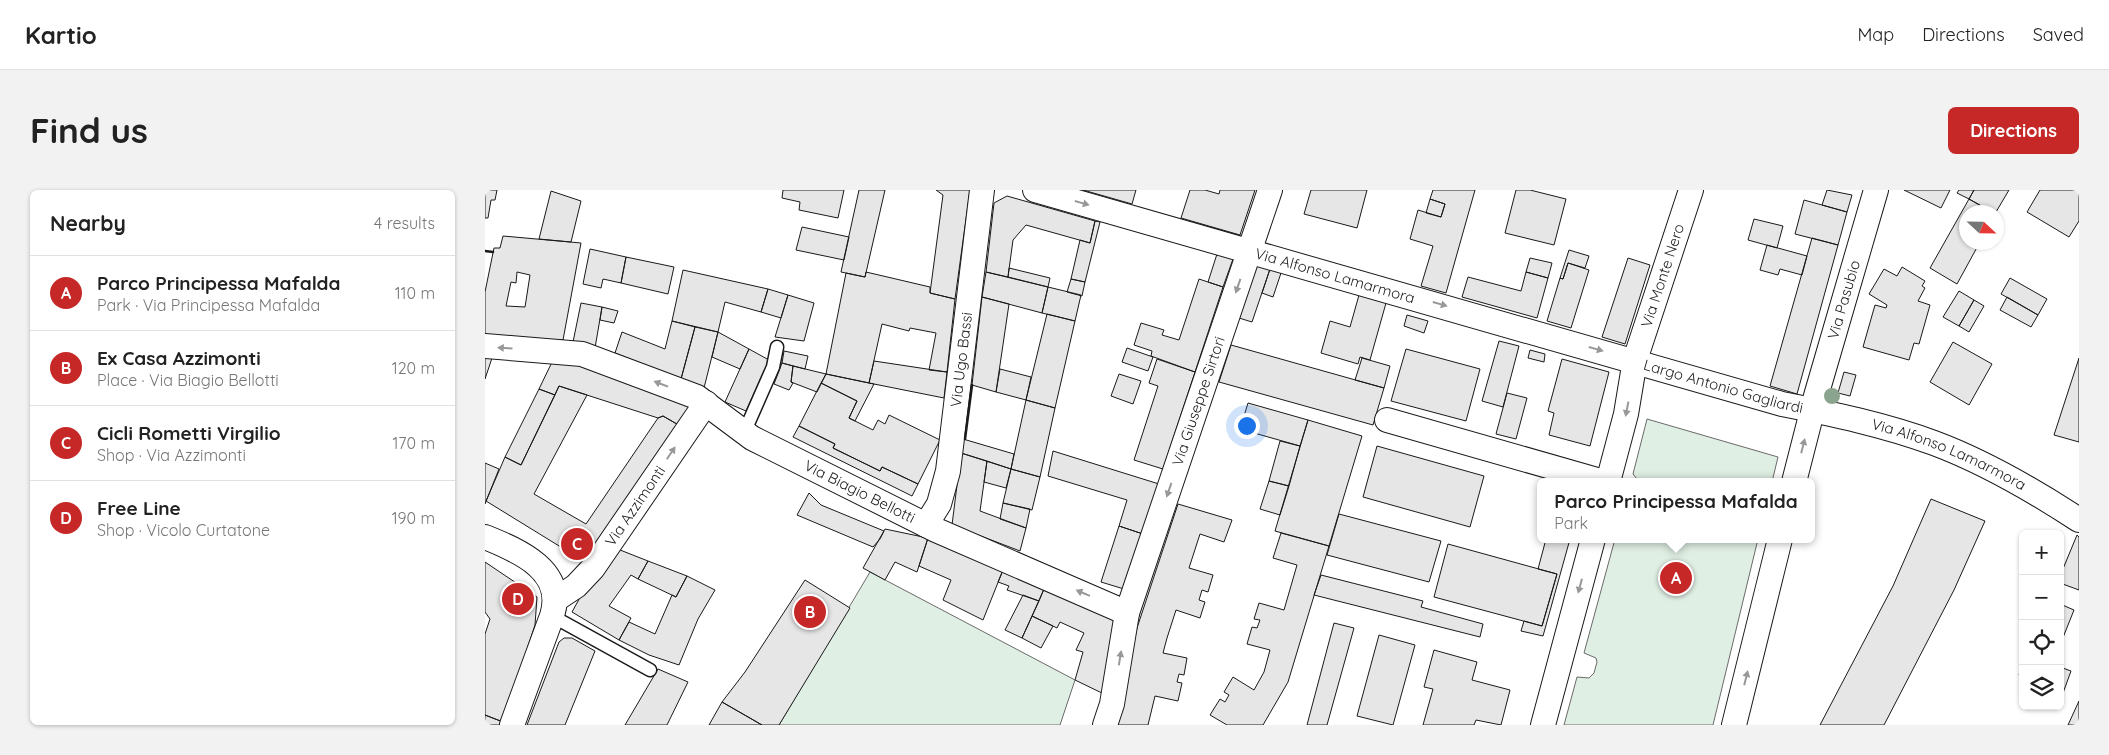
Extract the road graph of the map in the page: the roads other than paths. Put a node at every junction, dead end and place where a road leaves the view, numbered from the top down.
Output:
1 (982, 190) edge
2 (1035, 190) edge
3 (1270, 190) edge
4 (1691, 190) edge
5 (1876, 190) edge
6 (1250, 250) junction
7 (485, 346) edge
8 (777, 347) dead end
9 (1635, 360) junction
10 (706, 403) junction
11 (1812, 410) junction
12 (1387, 420) dead end
13 (744, 433) junction
14 (1590, 478) edge
15 (1609, 478) edge
16 (1795, 478) edge
17 (2079, 520) edge
18 (926, 525) junction
19 (485, 537) edge
20 (1592, 543) edge
21 (1779, 543) edge
22 (554, 608) junction
23 (1127, 612) junction
24 (650, 670) dead end
25 (512, 725) edge
26 (1105, 725) edge
27 (1543, 725) edge
28 (1735, 725) edge

1 - 18 street, Via Ugo Bassi
2 -> 6 street, Via Alfonso Lamarmora
3 - 6 street, Via Giuseppe Sirtori
4 - 9 street, Via Monte Nero
5 - 11 street, Via Pasubio
6 -> 9 street, Via Alfonso Lamarmora
6 -> 23 street, Via Giuseppe Sirtori
10 -> 7 street, Via Biagio Bellotti
8 - 13 lane
9 - 11 street, Largo Antonio Gagliardi
9 -> 15 street, Via Monte Nero
10 - 13 street, Via Biagio Bellotti
22 -> 10 street, Via Azzimonti
16 -> 11 street, Via Pasubio
11 - 17 street, Via Alfonso Lamarmora
12 - 14 street
13 - 18 street, Via Biagio Bellotti
23 -> 18 street, Via Biagio Bellotti
19 - 22 street
20 -> 27 street
28 -> 21 street
22 - 24 lane
22 - 25 street
26 -> 23 street

